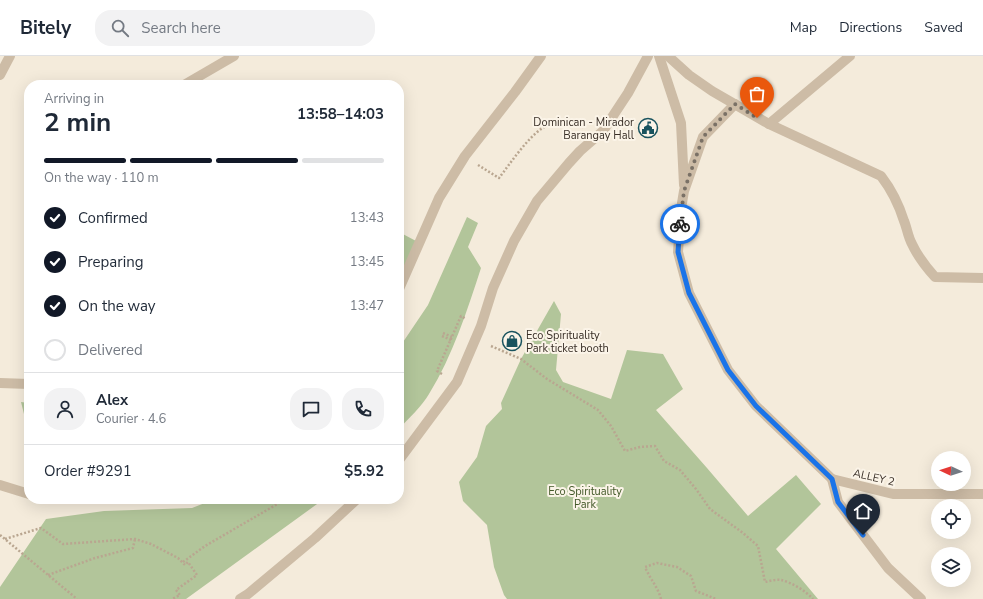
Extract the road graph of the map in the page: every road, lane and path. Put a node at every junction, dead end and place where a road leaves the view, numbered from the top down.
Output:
1 (10, 56) edge
2 (234, 56) edge
3 (541, 56) edge
4 (648, 56) edge
5 (659, 56) edge
6 (668, 56) edge
7 (850, 56) edge
8 (0, 75) edge
9 (193, 80) edge
10 (735, 104) junction
11 (769, 124) junction
12 (603, 131) junction
13 (465, 156) junction
14 (684, 191) junction
15 (404, 278) edge
16 (983, 278) edge
17 (461, 316) dead end
18 (443, 335) dead end
19 (451, 338) junction
20 (476, 339) junction
21 (438, 371) dead end
22 (0, 383) edge
23 (24, 384) edge
24 (404, 453) edge
25 (832, 479) junction
26 (0, 485) edge
27 (24, 492) edge
28 (983, 494) edge
29 (277, 504) edge
30 (352, 504) edge
31 (0, 535) edge
32 (5, 539) junction
33 (135, 539) junction
34 (183, 562) junction
35 (48, 575) junction
36 (77, 599) edge
37 (172, 599) edge
38 (240, 599) edge
39 (661, 599) edge
40 (716, 599) edge
41 (813, 599) edge
42 (921, 599) edge

1 - 8 street
2 - 9 street
3 - 13 street
4 - 12 street
5 - 14 street
6 - 10 street
7 - 11 street
10 - 11 street
10 - 14 street
11 - 16 street
12 - 13 path
12 - 20 street
13 - 15 street
14 - 25 street
17 - 19 path
18 - 19 path
19 - 21 path
20 - 24 street
20 - 41 path
22 - 23 street
25 - 28 street, ALLEY 2
25 - 42 street
26 - 27 street
29 - 34 path
30 - 38 street
31 - 32 path
32 - 33 path
32 - 35 path
33 - 34 path
33 - 35 path
34 - 37 path
35 - 36 path
39 - 40 path

